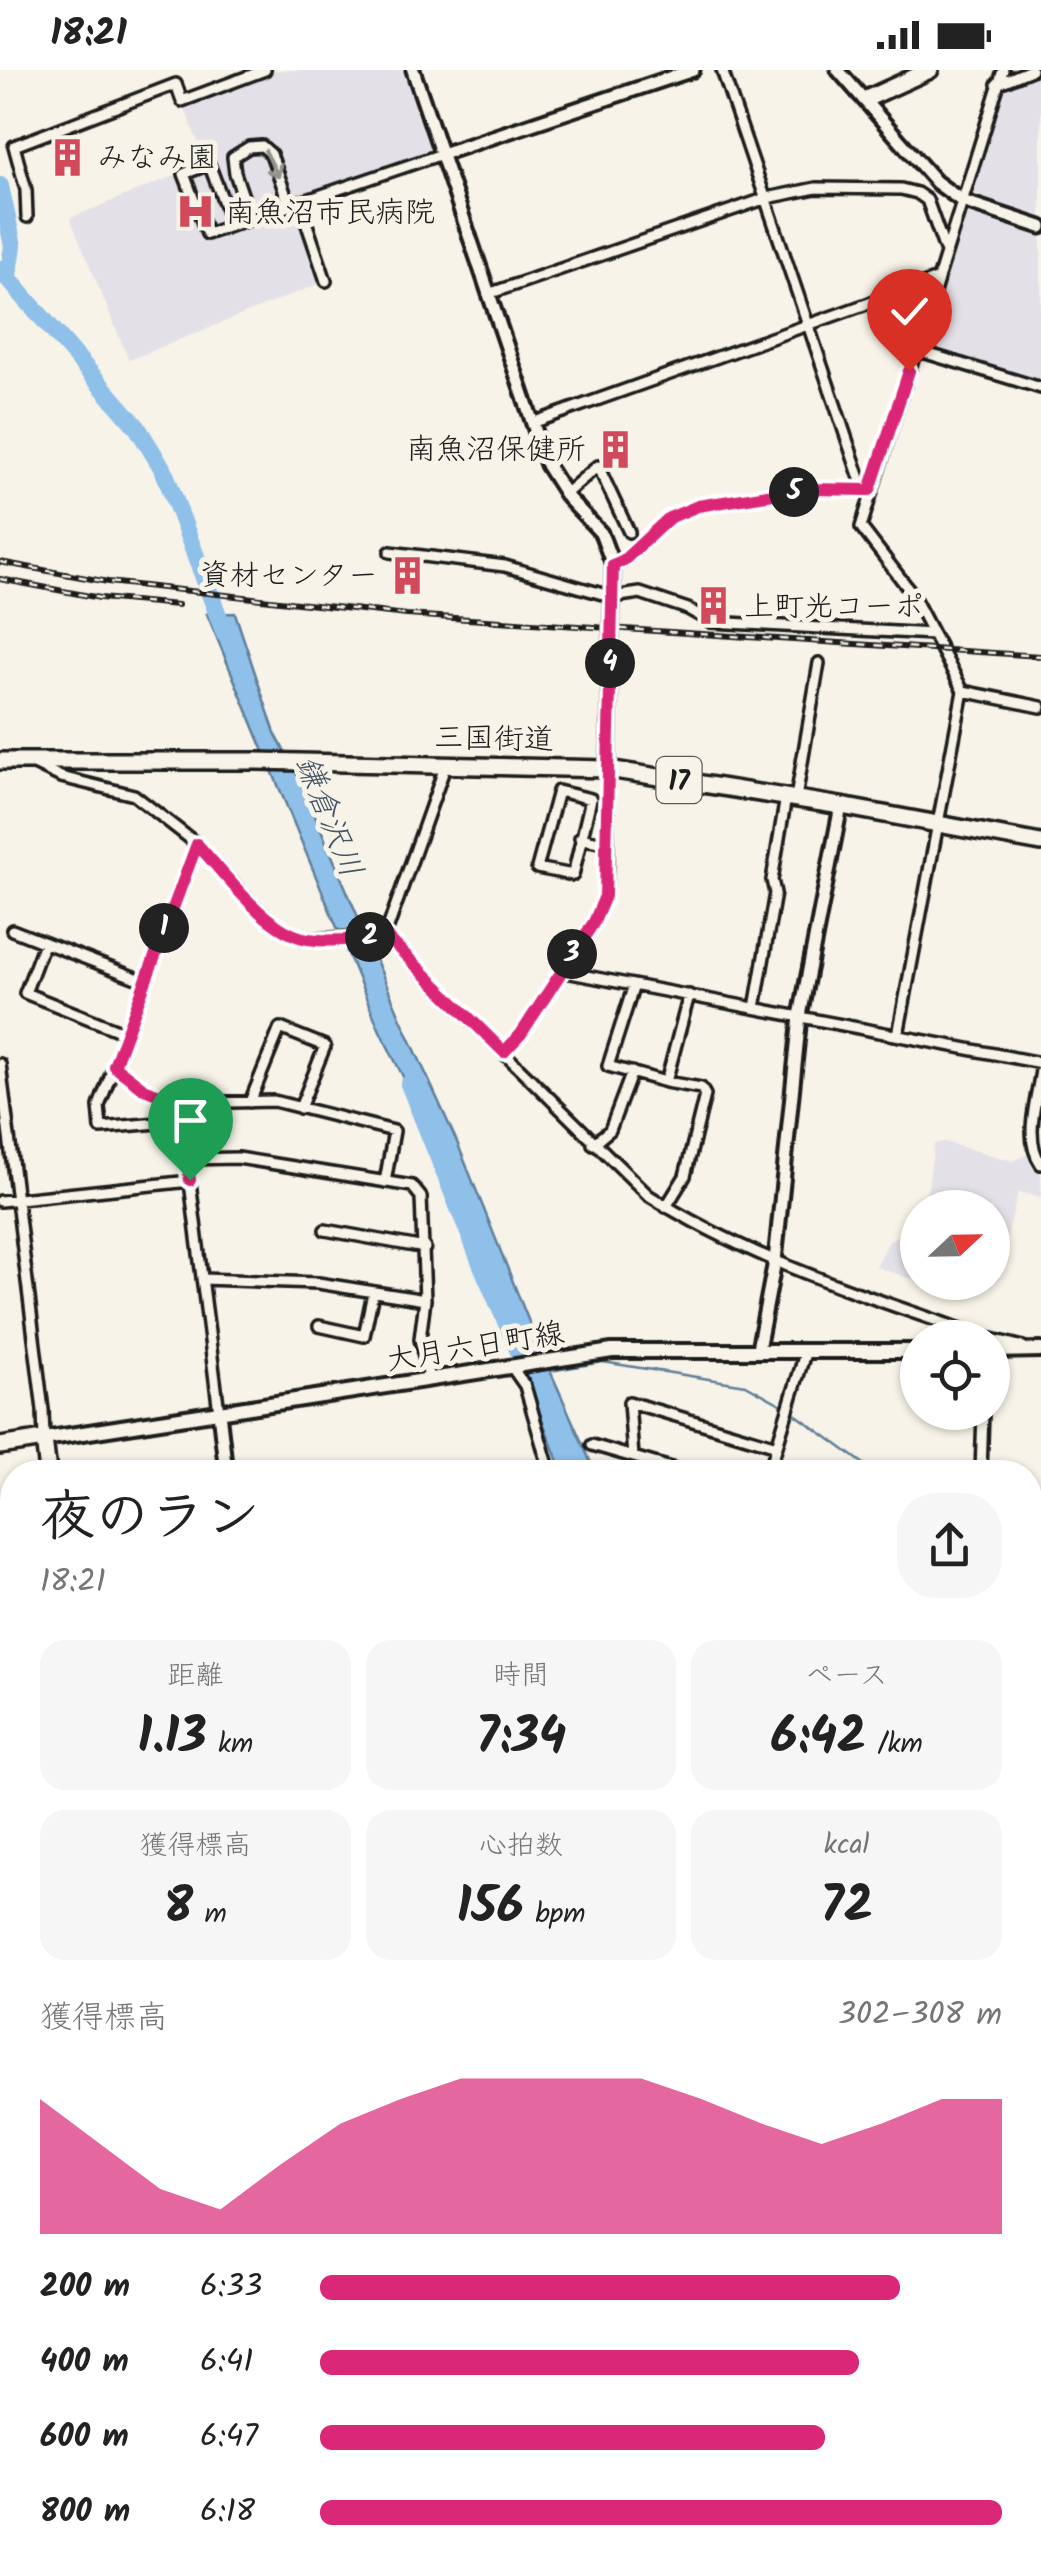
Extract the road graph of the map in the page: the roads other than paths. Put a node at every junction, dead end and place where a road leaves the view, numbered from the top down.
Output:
1 (266, 70) edge
2 (413, 70) edge
3 (693, 70) edge
4 (722, 70) edge
5 (838, 70) edge
6 (930, 70) edge
7 (1002, 70) edge
8 (1031, 70) edge
9 (997, 84) junction
10 (866, 98) junction
11 (442, 154) junction
12 (767, 198) junction
13 (962, 201) junction
14 (294, 203) junction
15 (250, 217) junction
16 (27, 218) dead end
17 (232, 224) junction
18 (1041, 227) edge
19 (945, 250) junction
20 (937, 279) junction
21 (326, 280) dead end
22 (488, 294) junction
23 (810, 324) junction
24 (916, 350) junction
25 (1041, 388) edge
26 (532, 422) junction
27 (867, 490) junction
28 (565, 494) junction
29 (628, 532) dead end
30 (390, 552) dead end
31 (613, 565) junction
32 (613, 596) junction
33 (933, 634) junction
34 (819, 663) dead end
35 (963, 691) junction
36 (1041, 707) edge
37 (29, 761) junction
38 (0, 762) edge
39 (446, 764) junction
40 (608, 768) junction
41 (791, 798) junction
42 (841, 806) junction
43 (938, 825) junction
44 (580, 838) junction
45 (1041, 843) edge
46 (197, 844) junction
47 (608, 844) junction
48 (12, 930) dead end
49 (386, 936) junction
50 (44, 943) junction
51 (560, 971) junction
52 (144, 982) junction
53 (634, 985) junction
54 (689, 996) junction
55 (755, 1008) junction
56 (800, 1016) junction
57 (125, 1033) junction
58 (898, 1035) junction
59 (504, 1052) junction
60 (0, 1064) edge
61 (114, 1066) junction
62 (1041, 1067) edge
63 (632, 1072) junction
64 (666, 1082) junction
65 (250, 1102) junction
66 (180, 1103) junction
67 (300, 1108) junction
68 (182, 1121) junction
69 (593, 1144) junction
70 (187, 1159) junction
71 (1041, 1164) edge
72 (190, 1180) junction
73 (385, 1182) junction
74 (16, 1200) junction
75 (0, 1202) edge
76 (666, 1207) junction
77 (326, 1230) dead end
78 (424, 1248) junction
79 (775, 1261) junction
80 (202, 1279) junction
81 (372, 1293) junction
82 (425, 1300) junction
83 (940, 1320) edge
84 (319, 1326) dead end
85 (1010, 1343) edge
86 (758, 1348) junction
87 (806, 1350) junction
88 (1038, 1350) edge
89 (900, 1351) edge
90 (1010, 1351) edge
91 (511, 1366) junction
92 (429, 1378) junction
93 (219, 1412) junction
94 (982, 1430) edge
95 (44, 1439) junction
96 (592, 1445) dead end
97 (0, 1446) edge
98 (777, 1446) junction
99 (634, 1457) junction
100 (47, 1460) edge
101 (225, 1460) edge
102 (546, 1460) edge
103 (644, 1460) edge
104 (773, 1460) edge
105 (981, 1460) edge

1 - 16 street
2 - 11 street
3 - 11 street
4 - 12 street
5 - 10 street
6 - 10 highway
7 - 9 street
8 - 9 street
9 - 13 street
10 - 13 street
11 - 14 street
11 - 22 street
12 - 19 street
12 - 22 street
12 - 23 street
13 - 18 street
13 - 19 street
14 - 15 street
15 -> 14 street
14 - 21 street
15 - 17 street
17 - 17 street
19 - 20 street
20 - 23 street
20 - 24 street
22 - 26 street
23 - 26 street
23 - 27 street
24 - 25 street
24 - 27 street
26 - 28 street
27 - 31 street
27 - 33 street
28 - 29 street
28 - 31 street
30 - 32 street
31 - 32 street
32 - 33 street
32 - 40 street
33 - 35 street
34 - 41 street
35 - 36 street
35 - 43 street
37 - 38 highway, 三国街道 / 17
37 - 39 highway, 三国街道 / 17
37 - 46 street
39 - 40 highway, 三国街道 / 17
39 - 49 street
40 - 41 highway, 三国街道 / 17
40 - 47 street
41 - 42 highway, 三国街道 / 17
41 - 55 street
42 - 43 highway, 三国街道 / 17
42 - 56 street
43 - 45 highway, 三国街道 / 17
43 - 58 street
44 - 44 street
44 - 47 street
46 - 49 street
46 - 52 street
47 - 51 street
48 - 50 street
49 - 59 street
50 - 52 street
50 - 57 street
51 - 53 street
51 - 59 street
52 - 57 street
53 - 54 street
53 - 63 street
54 - 55 street
54 - 64 street
55 - 56 street
56 - 58 street
56 - 79 street
57 - 61 street
58 - 62 street
59 - 69 street
60 - 74 street
61 - 66 street
61 - 68 street
62 - 71 street
63 - 64 street
63 - 69 street
64 - 76 street
65 - 66 street
65 - 67 street
65 - 67 street
66 - 68 street
67 - 73 street
68 - 70 street
69 - 76 street
70 - 72 street
70 - 73 street
72 - 74 street
72 - 80 street
73 - 78 street
74 - 75 street
74 - 95 street
76 - 79 street
77 - 78 street
78 - 82 street
79 - 83 street
79 - 86 street
80 - 81 street
80 - 93 street
81 - 82 street
81 - 84 street
82 - 92 street
85 - 88 street
86 - 87 main road, 大月六日町線
86 - 91 main road, 大月六日町線
87 - 89 main road, 大月六日町線
87 - 98 street
88 - 90 main road
91 - 92 main road, 大月六日町線
91 - 102 street
92 - 93 main road, 大月六日町線
93 - 95 main road, 大月六日町線
93 - 101 street
94 - 105 street
95 - 97 highway
95 - 100 highway
96 - 99 street
98 - 99 street
98 - 104 street
99 - 103 street

